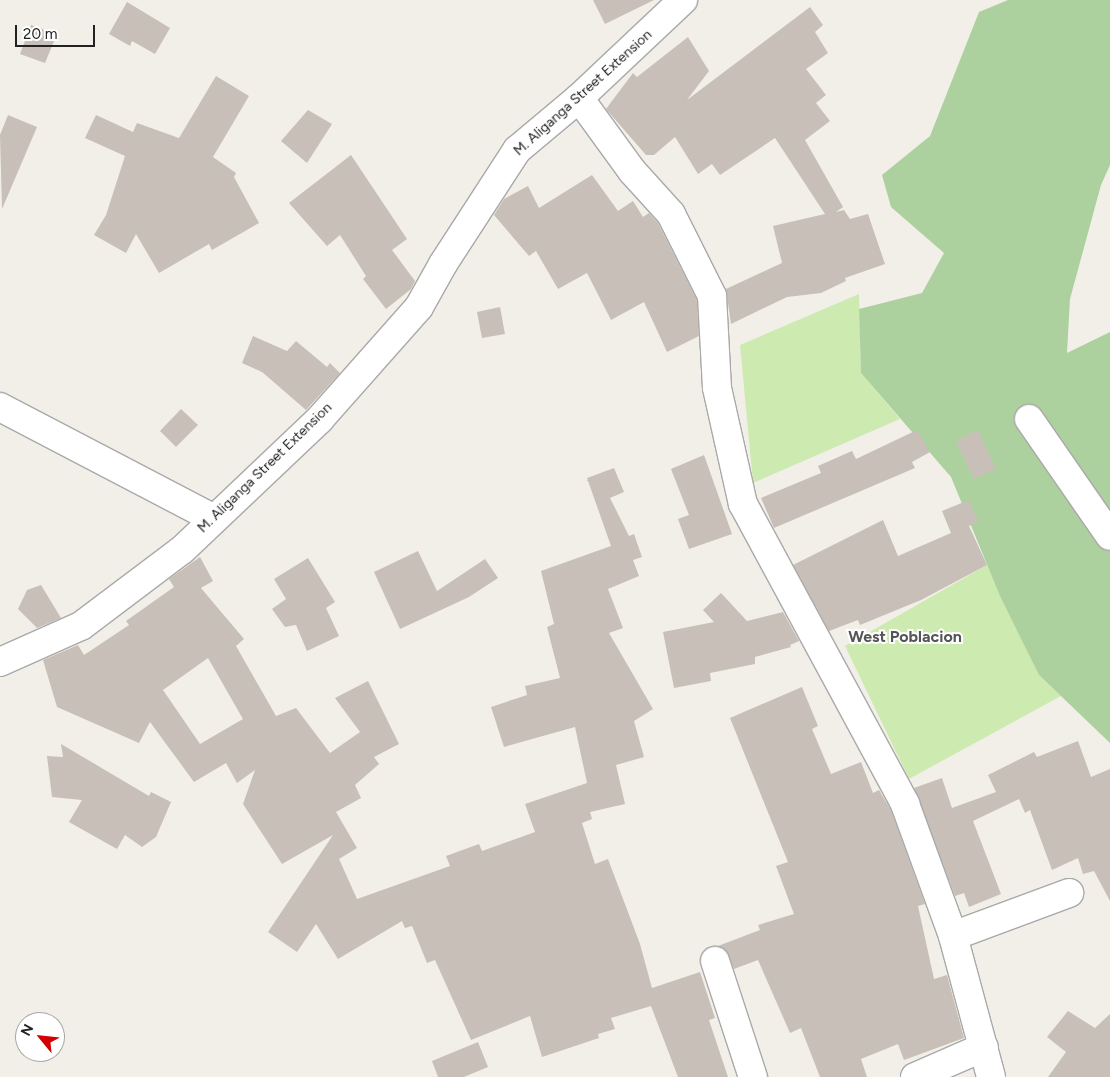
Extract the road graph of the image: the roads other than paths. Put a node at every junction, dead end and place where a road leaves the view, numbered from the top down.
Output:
1 (678, 2) edge
2 (579, 98) junction
3 (0, 407) edge
4 (1029, 419) dead end
5 (212, 518) junction
6 (1110, 536) edge
7 (0, 662) edge
8 (1069, 893) dead end
9 (953, 936) junction
10 (716, 961) dead end
11 (984, 1046) junction
12 (752, 1077) edge
13 (915, 1077) edge
14 (991, 1077) edge

1 - 2 street, M. Aliganga Street Extension
2 - 5 street, M. Aliganga Street Extension
2 - 9 street
3 - 5 street
4 - 6 street
5 - 7 street, M. Aliganga Street Extension
8 - 9 street
9 - 11 street
10 - 12 street
11 - 13 street
11 - 14 street

